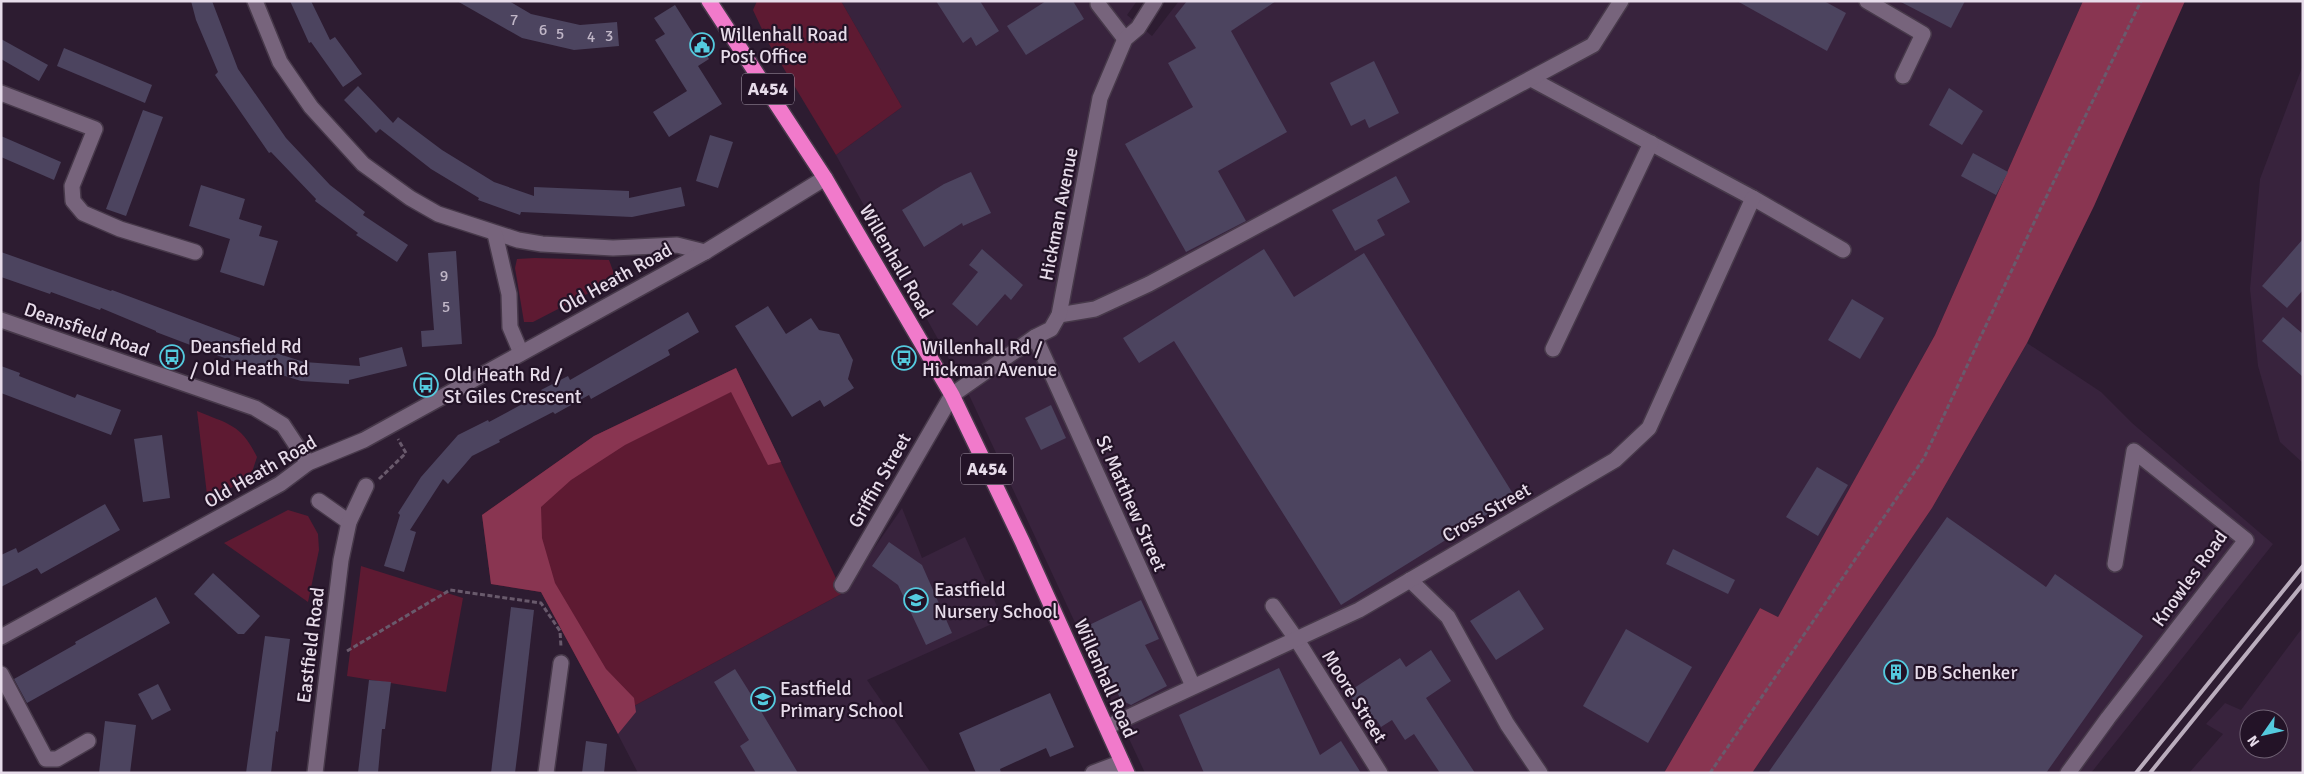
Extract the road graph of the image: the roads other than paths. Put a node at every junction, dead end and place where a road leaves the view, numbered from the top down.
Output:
1 (255, 1) edge
2 (1155, 1) edge
3 (1621, 1) edge
4 (1867, 1) edge
5 (714, 3) edge
6 (1098, 4) dead end
7 (1125, 39) junction
8 (1903, 76) dead end
9 (1532, 79) junction
10 (1, 93) edge
11 (1651, 143) junction
12 (825, 178) junction
13 (1754, 198) junction
14 (495, 234) junction
15 (1843, 250) dead end
16 (194, 252) dead end
17 (705, 252) junction
18 (1059, 315) junction
19 (1, 320) edge
20 (1035, 337) junction
21 (1553, 349) dead end
22 (521, 353) junction
23 (952, 395) junction
24 (308, 463) junction
25 (366, 486) road end
26 (319, 501) dead end
27 (349, 522) junction
28 (2115, 564) dead end
29 (1410, 580) junction
30 (842, 585) dead end
31 (1273, 606) dead end
32 (1, 637) edge
33 (1297, 640) junction
34 (561, 663) road end
35 (1, 674) edge
36 (1193, 686) junction
37 (1107, 727) junction
38 (88, 741) dead end
39 (1124, 767) edge
40 (315, 773) edge
41 (546, 773) edge
42 (1092, 773) edge
43 (1380, 773) edge
44 (1540, 773) edge
45 (2068, 773) edge

1 - 14 street
2 - 7 street, Hickman Avenue
3 - 9 street
4 - 8 street
5 - 12 highway, Willenhall Road / A454
6 - 7 street
7 - 18 street, Hickman Avenue
9 - 11 street
9 - 18 street
10 - 16 street
11 - 13 street
11 - 21 street
12 - 17 street, Old Heath Road
12 - 23 highway, Willenhall Road / A454
13 - 15 street
13 - 29 street, Cross Street
14 - 17 street
14 - 22 street
17 - 22 street, Old Heath Road
18 - 20 street
19 - 24 street, Deansfield Road
20 - 23 street
20 - 36 street, St Matthew Street
22 - 24 street, Old Heath Road
23 - 30 street, Griffin Street
23 - 37 highway, Willenhall Road / A454
24 - 32 street, Old Heath Road
25 - 27 street, Eastfield Road
26 - 27 street
27 - 40 street, Eastfield Road
28 - 45 street, Knowles Road
29 - 33 street, Cross Street
29 - 44 street
31 - 33 street, Moore Street
33 - 36 street, Cross Street
33 - 43 street, Moore Street
34 - 41 street
35 - 38 street
36 - 37 street, Cross Street
37 - 39 highway, Willenhall Road / A454
39 - 42 street

